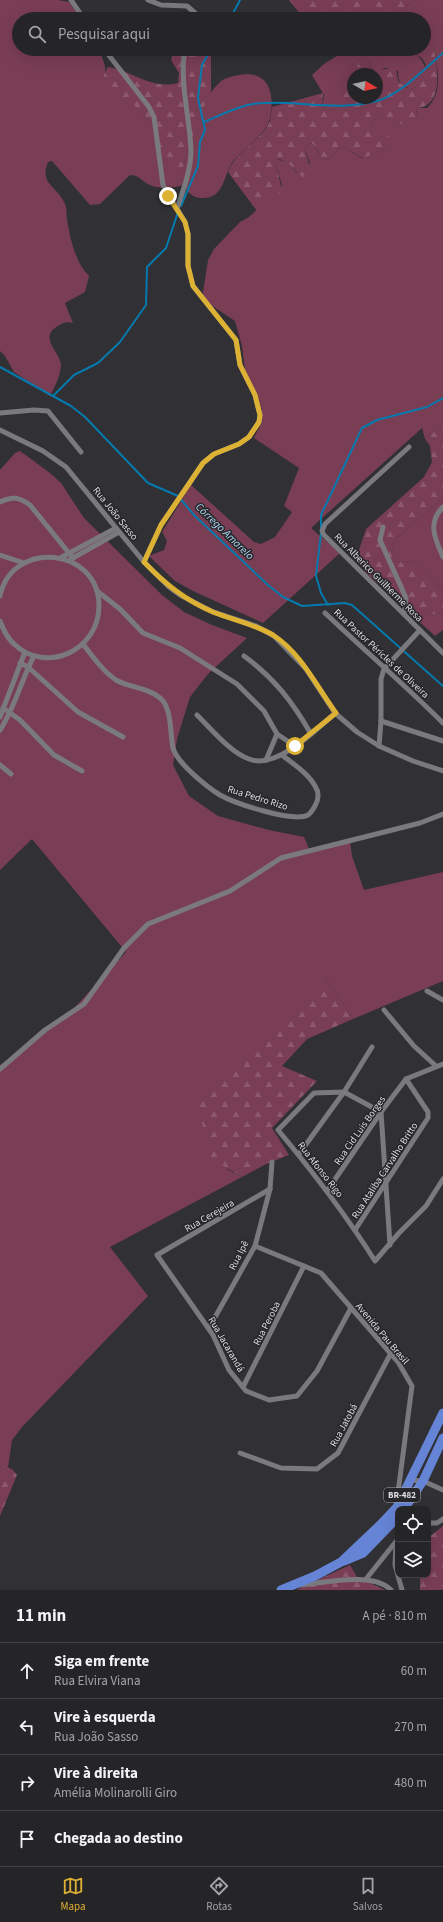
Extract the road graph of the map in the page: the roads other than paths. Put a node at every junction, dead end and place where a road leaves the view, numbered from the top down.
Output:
1 (71, 0) edge
2 (148, 0) edge
3 (79, 12) edge
4 (194, 12) edge
5 (109, 56) edge
6 (184, 56) edge
7 (177, 209) junction
8 (0, 413) edge
9 (0, 430) edge
10 (409, 447) dead end
11 (81, 452) dead end
12 (0, 502) edge
13 (443, 507) edge
14 (383, 527) dead end
15 (118, 530) junction
16 (68, 553) junction
17 (0, 555) edge
18 (443, 557) edge
19 (60, 558) junction
20 (71, 559) junction
21 (144, 562) junction
22 (24, 563) junction
23 (97, 591) junction
24 (0, 596) edge
25 (325, 613) dead end
26 (404, 614) junction
27 (0, 621) edge
28 (420, 630) junction
29 (83, 644) junction
30 (25, 652) junction
31 (443, 653) edge
32 (34, 656) junction
33 (244, 656) dead end
34 (20, 663) junction
35 (28, 667) junction
36 (384, 668) junction
37 (4, 708) junction
38 (10, 712) junction
39 (336, 713) junction
40 (197, 715) dead end
41 (0, 717) edge
42 (382, 721) junction
43 (443, 723) edge
44 (0, 730) edge
45 (277, 734) junction
46 (311, 734) junction
47 (123, 737) dead end
48 (443, 741) edge
49 (295, 746) junction
50 (379, 746) junction
51 (282, 755) junction
52 (266, 760) junction
53 (0, 765) edge
54 (82, 771) dead end
55 (443, 771) edge
56 (11, 774) dead end
57 (443, 814) edge
58 (427, 991) dead end
59 (443, 1000) edge
60 (384, 1010) dead end
61 (372, 1047) dead end
62 (443, 1064) edge
63 (436, 1066) junction
64 (0, 1069) edge
65 (406, 1079) junction
66 (344, 1092) junction
67 (381, 1112) junction
68 (299, 1154) junction
69 (272, 1162) dead end
70 (443, 1179) edge
71 (385, 1184) junction
72 (270, 1189) junction
73 (327, 1191) junction
74 (355, 1230) junction
75 (390, 1245) junction
76 (255, 1246) junction
77 (157, 1255) joint
78 (304, 1266) junction
79 (351, 1308) junction
80 (209, 1328) junction
81 (391, 1353) junction
82 (243, 1387) junction
83 (443, 1413) edge
84 (443, 1438) edge
85 (240, 1453) dead end
86 (410, 1480) junction
87 (423, 1481) junction
88 (443, 1490) edge
89 (400, 1506) edge
90 (401, 1506) edge
91 (402, 1506) edge
92 (395, 1512) edge
93 (443, 1519) edge
94 (395, 1520) edge
95 (431, 1523) edge
96 (395, 1542) edge
97 (397, 1542) edge
98 (341, 1562) junction
99 (366, 1579) junction
100 (286, 1589) edge
101 (391, 1590) edge
102 (402, 1590) edge

1 - 3 street
2 - 4 street
5 - 7 street
6 - 7 street
7 - 21 street
8 - 11 street
9 - 15 street, Rua João Sasso
10 - 26 street, Rua Alberico Guilherme Rosa
12 - 16 street
13 - 18 street
14 - 26 street
15 - 16 street
15 - 20 street
15 - 21 street, Rua João Sasso
16 - 19 street
16 - 20 street
17 - 22 street
19 - 20 street
19 - 22 street
20 - 23 street
21 - 39 street, Rua João Sasso
22 - 24 street
23 - 29 street
23 - 45 street
25 - 36 street, Rua Pastor Péricles de Oliveira
26 - 28 street, Rua Alberico Guilherme Rosa
27 - 30 street
28 - 31 street, Rua Alberico Guilherme Rosa
28 - 36 street
29 - 32 street
29 - 51 street, Rua Pedro Rizo
30 - 32 street
30 - 34 street
32 - 35 street
33 - 46 street
34 - 35 street
34 - 37 street
35 - 38 street
35 - 47 street
36 - 42 street
36 - 43 street, Rua Pastor Péricles de Oliveira
37 - 38 street
37 - 41 street
38 - 44 street
38 - 54 street
39 - 46 street
39 - 50 street, Rua João Sasso
40 - 52 street
42 - 48 street
42 - 50 street
45 - 49 street
45 - 52 street
46 - 49 street
49 - 51 street
50 - 55 street, Rua João Sasso
51 - 52 street
53 - 56 street
57 - 64 street
58 - 59 street
60 - 63 street
61 - 66 street
62 - 63 street
63 - 65 street
65 - 67 street, Rua Cid Luis Borges
65 - 71 street, Rua Ataliba Carvalho Britto
66 - 67 street
66 - 68 street
66 - 68 street, Rua Afonso Rigo
67 - 71 street
67 - 73 street, Rua Cid Luis Borges
68 - 73 street, Rua Afonso Rigo
69 - 72 street, Rua Ipê
70 - 75 street
71 - 74 street, Rua Ataliba Carvalho Britto
71 - 75 street
72 - 76 street, Rua Ipê
72 - 77 street, Rua Cerejeira
73 - 74 street, Rua Afonso Rigo
74 - 75 street, Rua Afonso Rigo
76 - 78 street, Avenida Pau Brasil
76 - 80 street, Rua Ipê
77 - 80 street, Rua Jacarandá
78 - 79 street, Avenida Pau Brasil
78 - 82 street, Rua Peroba
79 - 81 street, Avenida Pau Brasil
79 - 82 street, Rua Jacarandá
80 - 82 street, Rua Jacarandá
81 - 85 street, Rua Jatobá
81 - 89 street, Avenida Pau Brasil
83 - 86 highway, BR-482
84 - 87 highway, BR-482
86 - 87 street
86 - 90 highway, BR-482
87 - 88 street
87 - 91 highway, BR-482
92 - 98 highway, BR-482
93 - 95 street
94 - 98 highway, BR-482
96 - 99 street
97 - 102 street
98 - 100 highway, BR-482
99 - 100 street
99 - 101 street

